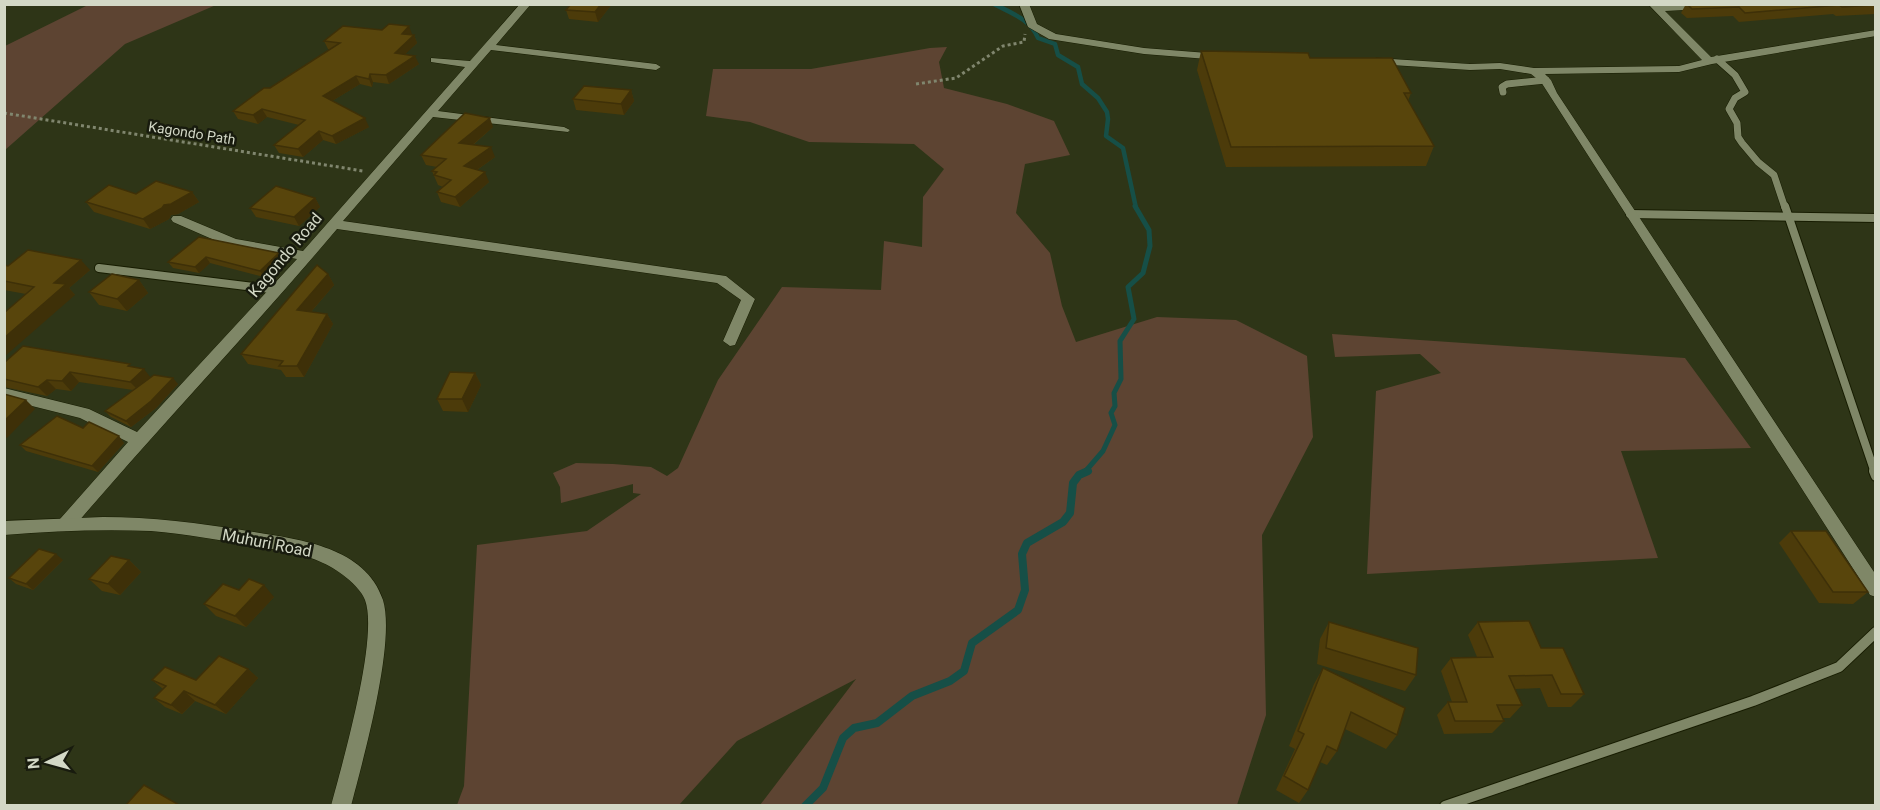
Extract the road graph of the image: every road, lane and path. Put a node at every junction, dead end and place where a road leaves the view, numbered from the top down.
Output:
1 (526, 4) edge
2 (1024, 4) edge
3 (1656, 6) edge
4 (1717, 6) edge
5 (1025, 32) dead end
6 (1875, 33) edge
7 (490, 48) junction
8 (1234, 58) edge
9 (435, 60) dead end
10 (1713, 60) junction
11 (1364, 61) edge
12 (474, 65) junction
13 (657, 67) dead end
14 (1534, 71) junction
15 (1546, 80) junction
16 (916, 84) dead end
17 (1503, 92) dead end
18 (4, 113) edge
19 (430, 113) junction
20 (564, 130) dead end
21 (376, 174) junction
22 (1630, 214) junction
23 (1787, 216) junction
24 (1875, 218) edge
25 (177, 219) dead end
26 (333, 224) junction
27 (306, 256) junction
28 (99, 268) dead end
29 (278, 290) junction
30 (730, 341) dead end
31 (4, 393) edge
32 (139, 440) junction
33 (1875, 476) edge
34 (66, 524) junction
35 (4, 528) edge
36 (1875, 590) edge
37 (1875, 632) edge
38 (341, 806) edge
39 (1445, 806) edge

1 - 7 street, Kagondo Road
2 - 8 street
3 - 4 street
3 - 10 street
5 - 16 path
6 - 10 street
7 - 12 street, Kagondo Road
7 - 13 street
9 - 12 street
10 - 14 street
10 - 23 lane
11 - 14 street
12 - 19 street, Kagondo Road
14 - 15 street
15 - 17 lane
15 - 22 street
18 - 21 path, Kagondo Path
19 - 20 street
19 - 21 street, Kagondo Road
21 - 26 street, Kagondo Road
22 - 23 lane
22 - 36 street
23 - 24 lane
23 - 33 lane
25 - 27 street
26 - 27 street, Kagondo Road
26 - 30 street
27 - 29 street, Kagondo Road
28 - 29 lane
29 - 32 street, Kagondo Road
31 - 32 street
32 - 34 street, Kagondo Road
34 - 35 street, Muhuri Road
34 - 38 street, Muhuri Road
37 - 39 lane

